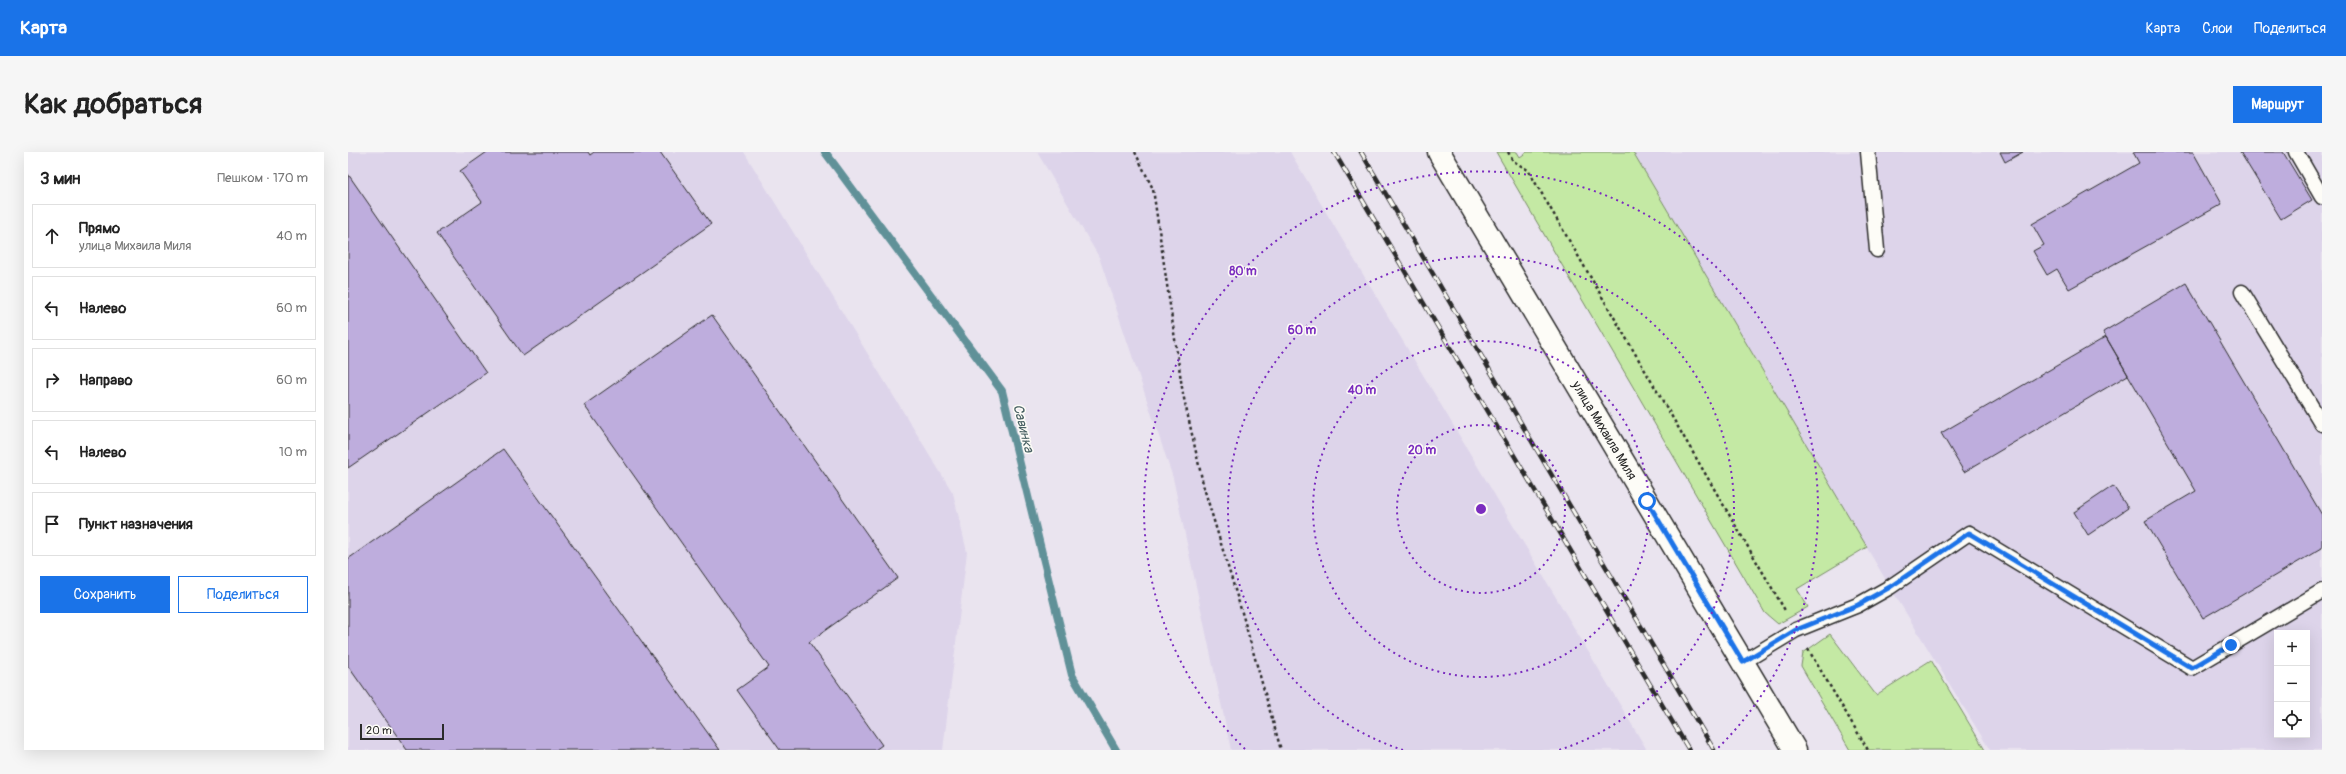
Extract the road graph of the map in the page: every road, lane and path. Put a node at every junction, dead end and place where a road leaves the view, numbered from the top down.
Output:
1 (1135, 152) edge
2 (1439, 152) edge
3 (1508, 152) edge
4 (1868, 152) edge
5 (2296, 152) edge
6 (2322, 197) edge
7 (1877, 250) dead end
8 (2242, 292) dead end
9 (2322, 424) edge
10 (2322, 591) edge
11 (1796, 630) junction
12 (1743, 662) junction
13 (1281, 750) edge
14 (1795, 750) edge
15 (1868, 750) edge

1 - 13 path
2 - 12 main road, улица Михаила Миля
3 - 11 path
4 - 7 lane
5 - 6 lane
8 - 9 lane
10 - 11 lane
11 - 12 lane
11 - 15 path
12 - 14 main road, улица Михаила Миля

